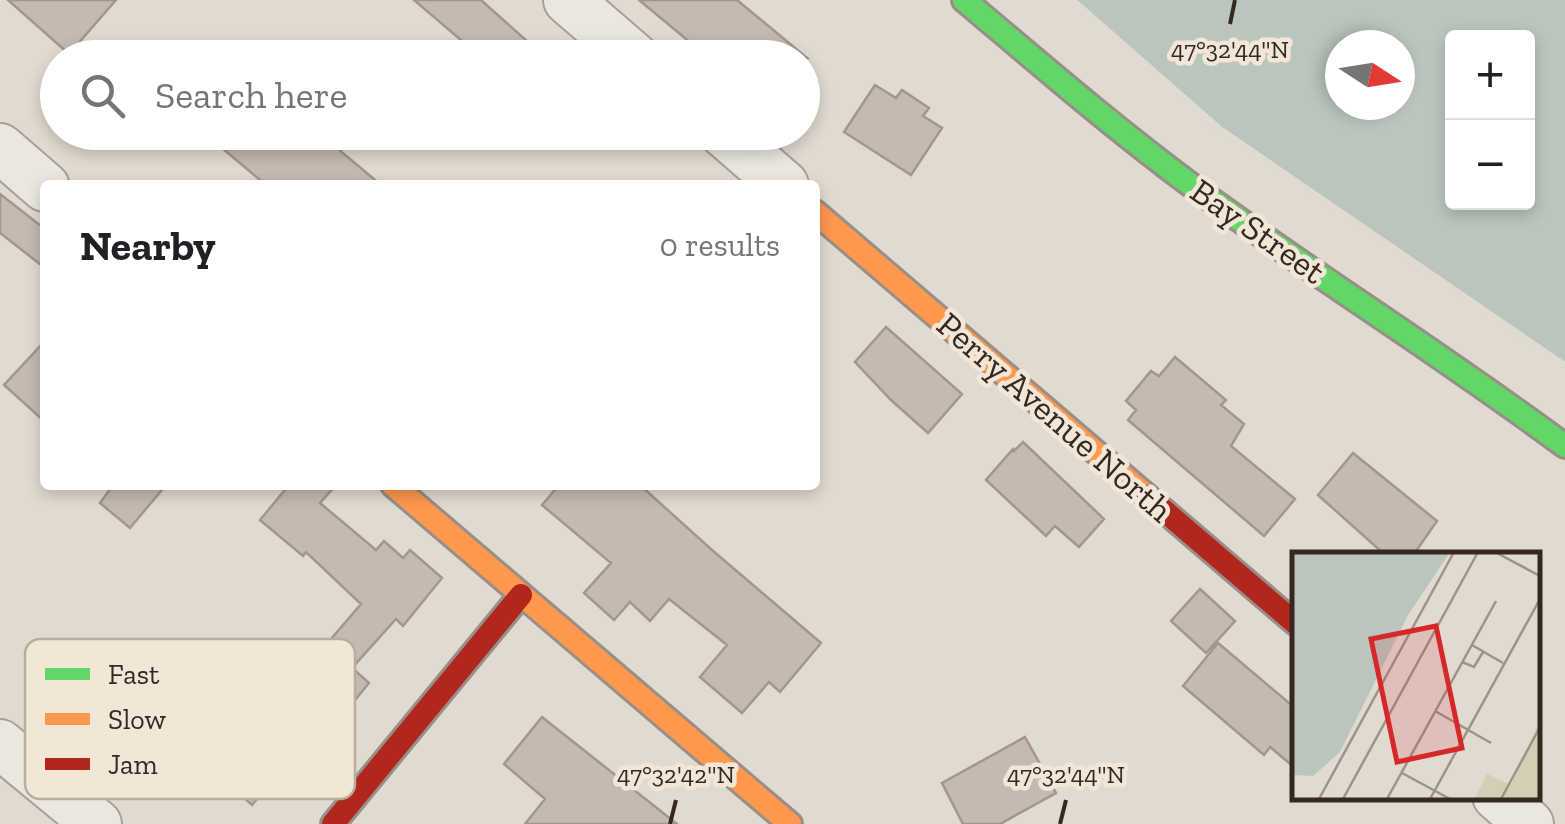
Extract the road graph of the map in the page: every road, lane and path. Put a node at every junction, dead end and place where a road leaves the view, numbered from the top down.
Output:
1 (568, 0) edge
2 (964, 0) edge
3 (614, 40) edge
4 (0, 148) edge
5 (744, 150) edge
6 (778, 180) edge
7 (40, 183) edge
8 (820, 216) edge
9 (1565, 446) edge
10 (399, 490) edge
11 (521, 595) junction
12 (1292, 620) edge
13 (0, 744) edge
14 (25, 765) edge
15 (355, 797) edge
16 (66, 799) edge
17 (354, 799) edge
18 (1500, 799) edge
19 (96, 824) edge
20 (333, 824) edge
21 (790, 824) edge
22 (1529, 824) edge

1 - 3 street
2 - 9 street, Bay Street
4 - 7 street
5 - 6 street
8 - 12 street, Perry Avenue North
10 - 11 street
11 - 15 street
11 - 21 street
13 - 14 street
16 - 19 street
17 - 20 street
18 - 22 street

